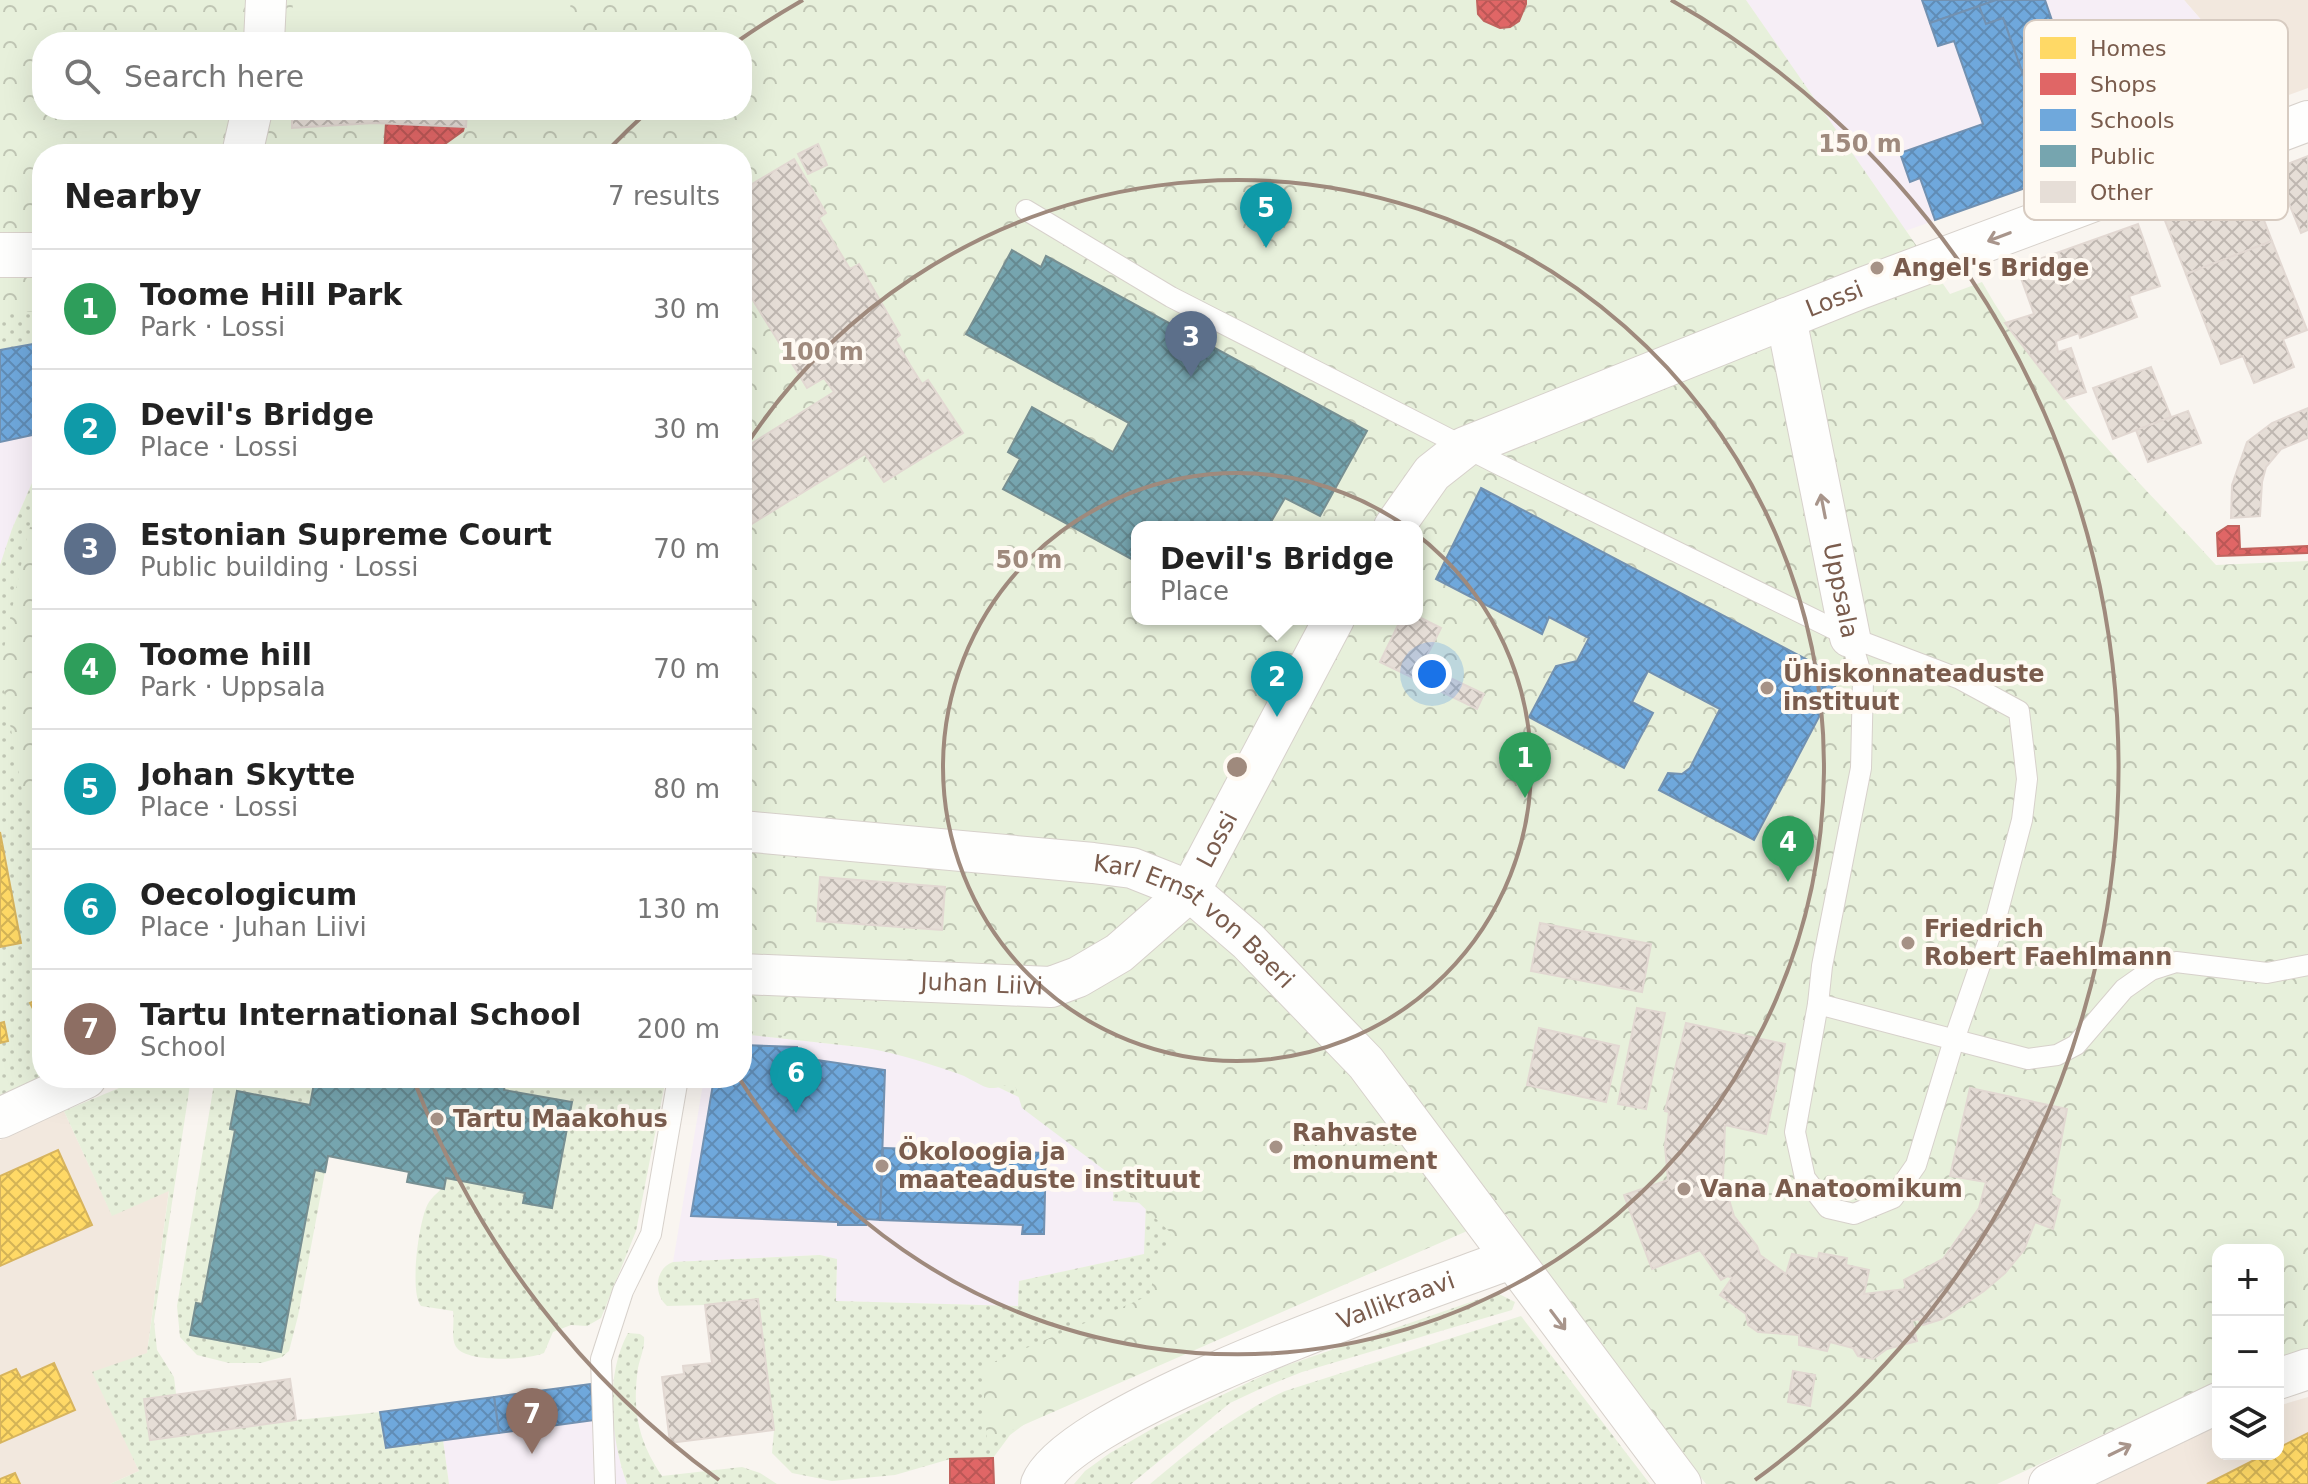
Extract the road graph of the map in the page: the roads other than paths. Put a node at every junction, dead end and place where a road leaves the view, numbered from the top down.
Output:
1 (266, 0) edge
2 (264, 32) edge
3 (250, 120) edge
4 (2308, 121) edge
5 (2288, 129) edge
6 (244, 144) edge
7 (1026, 210) dead end
8 (2046, 220) edge
9 (0, 255) edge
10 (32, 255) edge
11 (1786, 318) junction
12 (1465, 447) junction
13 (1398, 521) edge
14 (1331, 625) edge
15 (1850, 637) junction
16 (752, 832) edge
17 (1190, 891) junction
18 (2308, 965) edge
19 (752, 974) edge
20 (1818, 1004) junction
21 (1954, 1040) junction
22 (65, 1088) edge
23 (676, 1088) edge
24 (0, 1118) edge
25 (1510, 1259) junction
26 (2308, 1369) edge
27 (2284, 1377) edge
28 (2212, 1406) edge
29 (605, 1484) edge
30 (1041, 1484) edge
31 (1681, 1484) edge
32 (2049, 1484) edge

1 - 2 street
3 - 6 street
4 -> 5 street, Lossi
7 - 12 lane
8 -> 11 street, Lossi
9 - 10 street
11 - 12 street, Lossi
15 -> 11 street, Uppsala
12 - 13 street, Lossi
12 - 15 lane
14 - 17 street, Lossi
15 - 20 lane, Uppsala
15 - 21 lane, Uppsala
16 - 17 street, Karl Ernst von Baeri
17 - 19 street, Juhan Liivi
17 - 25 street, Karl Ernst von Baeri
18 - 21 lane
20 - 21 lane
20 - 21 lane, Uppsala
22 - 24 street
23 - 29 lane
25 - 30 street, Vallikraavi
25 -> 31 street
26 - 27 street
32 -> 28 street

